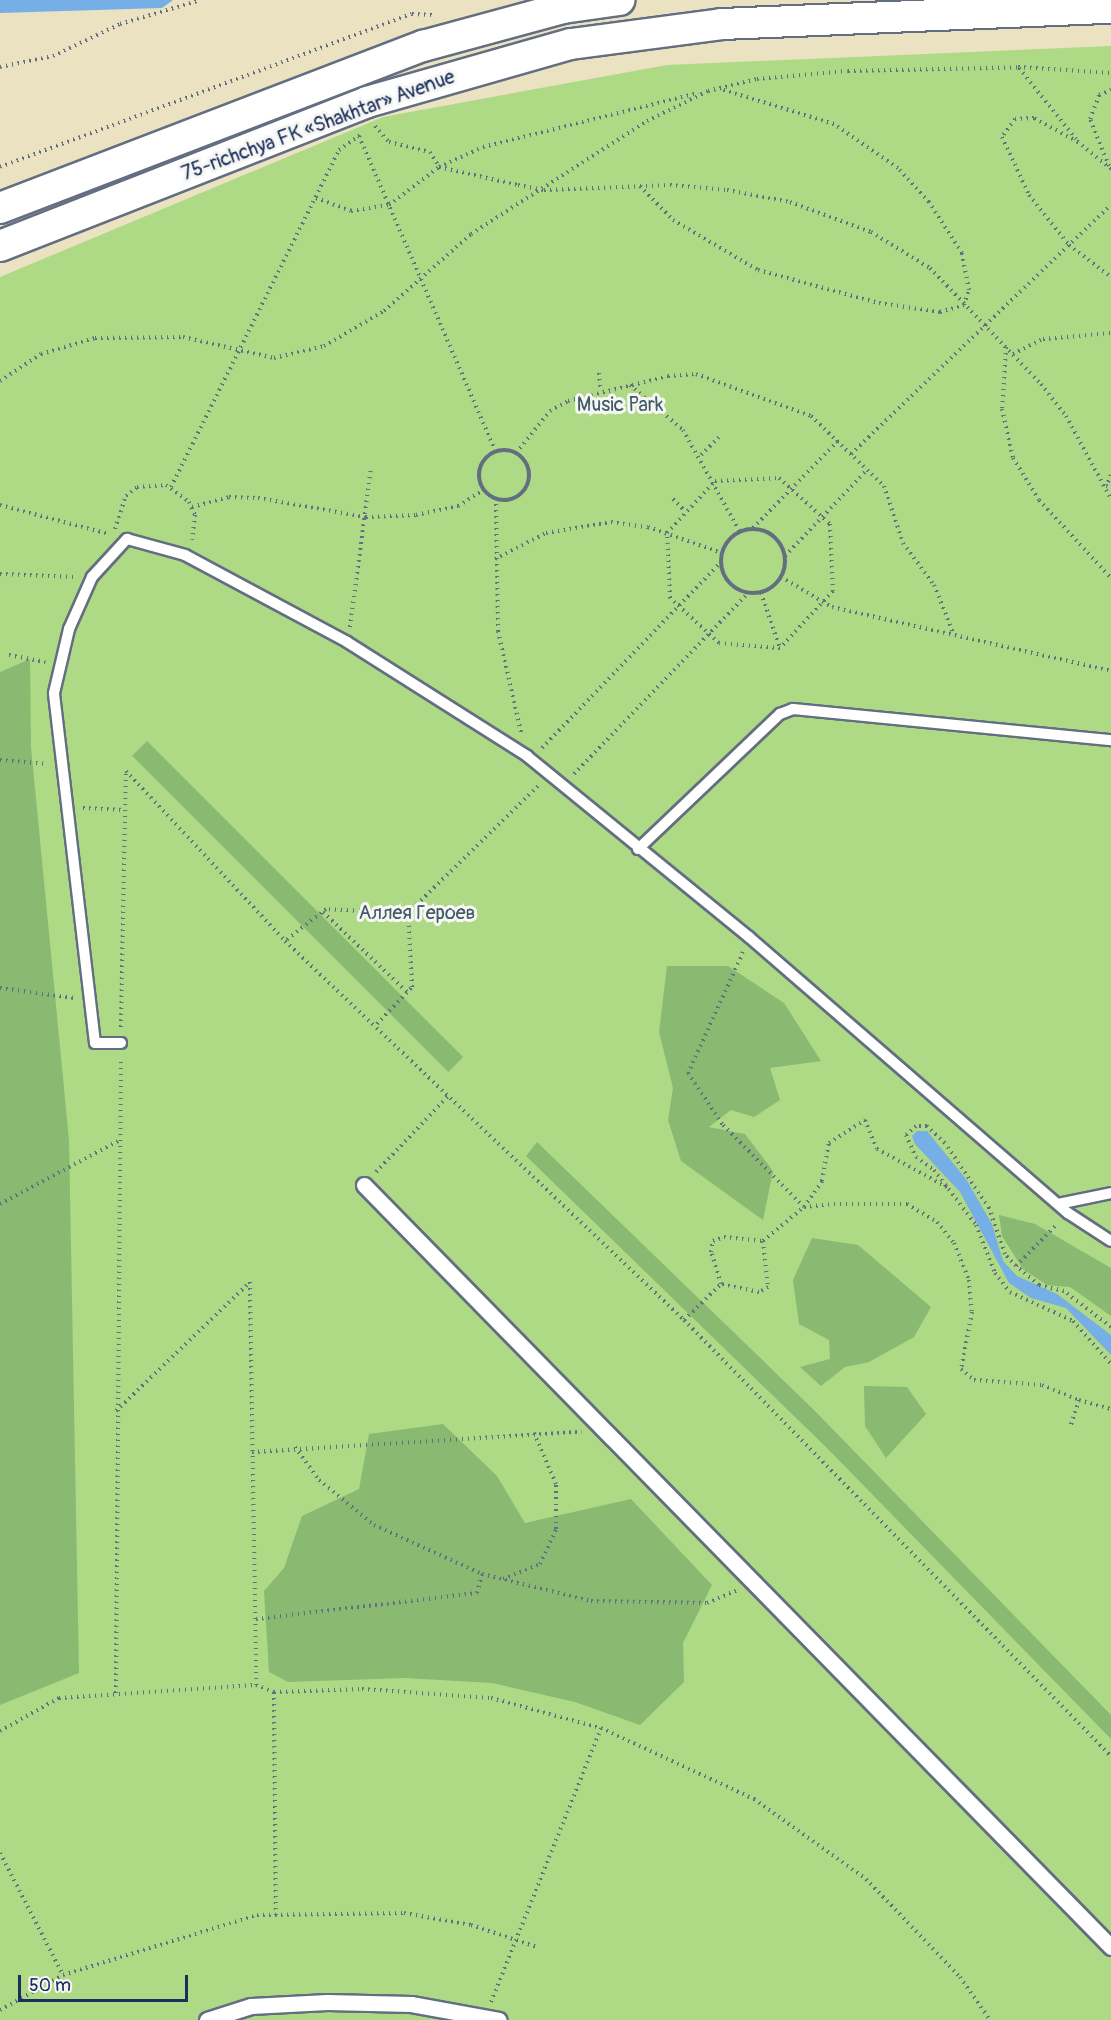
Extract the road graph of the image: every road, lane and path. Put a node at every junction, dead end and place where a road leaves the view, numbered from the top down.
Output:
1 (201, 0) edge
2 (619, 0) edge
3 (1111, 8) edge
4 (460, 36) junction
5 (0, 67) edge
6 (1018, 67) junction
7 (1111, 73) edge
8 (718, 88) junction
9 (1111, 90) edge
10 (708, 91) junction
11 (371, 114) junction
12 (359, 136) junction
13 (1078, 142) junction
14 (0, 167) edge
15 (439, 167) junction
16 (1110, 169) edge
17 (640, 186) junction
18 (544, 190) junction
19 (316, 198) junction
20 (389, 205) junction
21 (1111, 205) edge
22 (0, 208) edge
23 (1069, 245) junction
24 (0, 246) edge
25 (418, 276) junction
26 (1111, 277) edge
27 (964, 305) junction
28 (986, 325) junction
29 (1111, 333) edge
30 (1006, 347) junction
31 (244, 348) junction
32 (1013, 354) junction
33 (599, 373) dead end
34 (0, 381) edge
35 (630, 385) junction
36 (601, 391) junction
37 (719, 437) dead end
38 (838, 441) junction
39 (495, 451) junction
40 (516, 453) junction
41 (851, 454) junction
42 (701, 455) junction
43 (371, 467) dead end
44 (867, 470) junction
45 (1111, 475) edge
46 (715, 481) junction
47 (171, 487) junction
48 (1108, 487) edge
49 (791, 489) junction
50 (484, 490) junction
51 (495, 498) junction
52 (673, 499) dead end
53 (1111, 499) edge
54 (0, 505) edge
55 (192, 507) junction
56 (686, 512) junction
57 (366, 517) junction
58 (822, 517) junction
59 (753, 529) junction
60 (740, 532) junction
61 (667, 533) junction
62 (114, 536) junction
63 (127, 539) junction
64 (722, 553) junction
65 (184, 555) junction
66 (784, 556) junction
67 (495, 559) junction
68 (720, 562) junction
69 (0, 574) edge
70 (93, 577) junction
71 (781, 578) junction
72 (1111, 578) edge
73 (761, 592) junction
74 (748, 593) junction
75 (823, 602) junction
76 (679, 606) junction
77 (709, 634) junction
78 (954, 635) junction
79 (347, 642) junction
80 (780, 648) junction
81 (9, 655) dead end
82 (60, 664) junction
83 (1111, 671) edge
84 (1111, 740) edge
85 (529, 758) junction
86 (0, 760) edge
87 (62, 766) junction
88 (549, 776) junction
89 (562, 786) junction
90 (67, 807) junction
91 (124, 810) junction
92 (638, 849) junction
93 (324, 912) junction
94 (408, 913) junction
95 (749, 938) junction
96 (285, 941) junction
97 (0, 988) edge
98 (406, 992) junction
99 (90, 1000) junction
100 (377, 1024) junction
101 (121, 1043) junction
102 (449, 1095) junction
103 (120, 1140) junction
104 (364, 1185) joint
105 (949, 1188) junction
106 (1111, 1193) edge
107 (0, 1204) edge
108 (1058, 1204) junction
109 (804, 1207) junction
110 (1068, 1213) junction
111 (763, 1241) junction
112 (1111, 1241) edge
113 (1016, 1266) junction
114 (720, 1284) junction
115 (684, 1320) junction
116 (1111, 1327) edge
117 (1111, 1364) edge
118 (1079, 1400) junction
119 (1111, 1409) edge
120 (116, 1411) junction
121 (1070, 1427) dead end
122 (603, 1432) junction
123 (534, 1433) junction
124 (295, 1447) junction
125 (252, 1452) junction
126 (482, 1574) junction
127 (502, 1579) junction
128 (751, 1584) junction
129 (256, 1619) junction
130 (256, 1685) junction
131 (274, 1692) junction
132 (116, 1693) junction
133 (601, 1728) junction
134 (0, 1731) edge
135 (1111, 1756) edge
136 (0, 1853) edge
137 (276, 1915) junction
138 (516, 1937) junction
139 (537, 1947) dead end
140 (1111, 1947) edge
141 (63, 1975) junction
142 (0, 2010) edge
143 (493, 2018) edge
144 (207, 2020) edge
145 (990, 2020) edge

1 - 5 path
2 - 4 main road, 75-richchya FK «Shakhtar» Avenue
3 - 11 main road, 75-richchya FK «Shakhtar» Avenue
4 - 14 path
4 - 22 main road, 75-richchya FK «Shakhtar» Avenue
6 - 7 path
6 - 8 path
6 - 13 path
8 - 10 path
8 - 27 path
9 - 16 path
10 - 15 path
10 - 18 path
11 - 12 path
11 - 15 path
11 - 24 main road, 75-richchya FK «Shakhtar» Avenue
12 - 19 path
12 - 20 path
13 - 16 path
13 - 23 path
15 - 18 path
15 - 20 path
17 - 18 path
17 - 27 path
17 - 27 path
18 - 25 path
19 - 20 path
19 - 31 path
20 - 25 path
21 - 23 path
23 - 26 path
23 - 28 path
25 - 31 path
25 - 39 path
27 - 28 path
28 - 30 path
28 - 41 path
29 - 32 path
30 - 32 path
30 - 72 path
31 - 34 path
31 - 47 path
32 - 48 path
33 - 36 path
35 - 36 path
35 - 38 path
35 - 42 path
36 - 40 path
37 - 42 path
38 - 41 path
38 - 49 path
39 - 40 path
39 - 50 path
40 - 51 path
41 - 44 path
42 - 46 path
43 - 57 path
44 - 58 path
44 - 78 path
45 - 48 path
46 - 49 path
46 - 56 path
46 - 60 path
47 - 55 path
47 - 62 path
48 - 53 path
49 - 58 path
49 - 59 path
50 - 51 path
50 - 57 path
51 - 67 path
52 - 56 path
54 - 62 path
55 - 57 path
55 - 65 path
56 - 61 path
57 - 79 path
58 - 66 path
58 - 75 path
59 - 60 path
59 - 66 path
60 - 64 path
61 - 64 path
61 - 67 path
61 - 76 path
62 - 63 path
63 - 65 lane
63 - 70 lane
64 - 68 path
65 - 79 lane
66 - 71 path
67 - 85 path
68 - 74 path
68 - 76 path
69 - 70 path
70 - 82 lane
71 - 73 path
71 - 75 path
73 - 74 path
73 - 80 path
74 - 77 path
75 - 78 path
75 - 80 path
76 - 77 path
76 - 85 path
77 - 80 path
77 - 89 path
78 - 83 path
79 - 85 lane
81 - 82 path
82 - 87 lane
84 - 92 lane
85 - 88 lane
86 - 87 path
87 - 90 lane
88 - 89 lane
88 - 94 path
89 - 92 lane
90 - 91 path
90 - 99 lane
91 - 96 path
91 - 101 path
92 - 95 lane
93 - 94 path
93 - 96 path
93 - 98 path
94 - 98 path
95 - 108 lane
95 - 109 path
96 - 100 path
97 - 99 path
98 - 100 path
99 - 101 lane
100 - 102 path
101 - 103 path
102 - 104 path
102 - 115 path
103 - 107 path
103 - 120 path
104 - 122 street
105 - 109 path
105 - 113 path
105 - 117 path
106 - 108 lane
108 - 110 lane
109 - 111 path
109 - 118 path
110 - 112 lane
110 - 113 path
111 - 114 path
111 - 114 path
113 - 116 path
114 - 115 path
115 - 135 path
118 - 119 path
118 - 121 path
120 - 125 path
120 - 132 path
122 - 123 path
122 - 128 street
123 - 124 path
123 - 127 path
124 - 125 path
124 - 126 path
125 - 129 path
126 - 127 path
126 - 129 path
127 - 128 path
128 - 140 street
129 - 130 path
130 - 131 path
130 - 132 path
131 - 133 path
131 - 137 path
132 - 134 path
133 - 138 path
133 - 145 path
136 - 141 path
137 - 138 path
137 - 141 path
138 - 139 path
138 - 143 path
141 - 142 path
143 - 144 street

